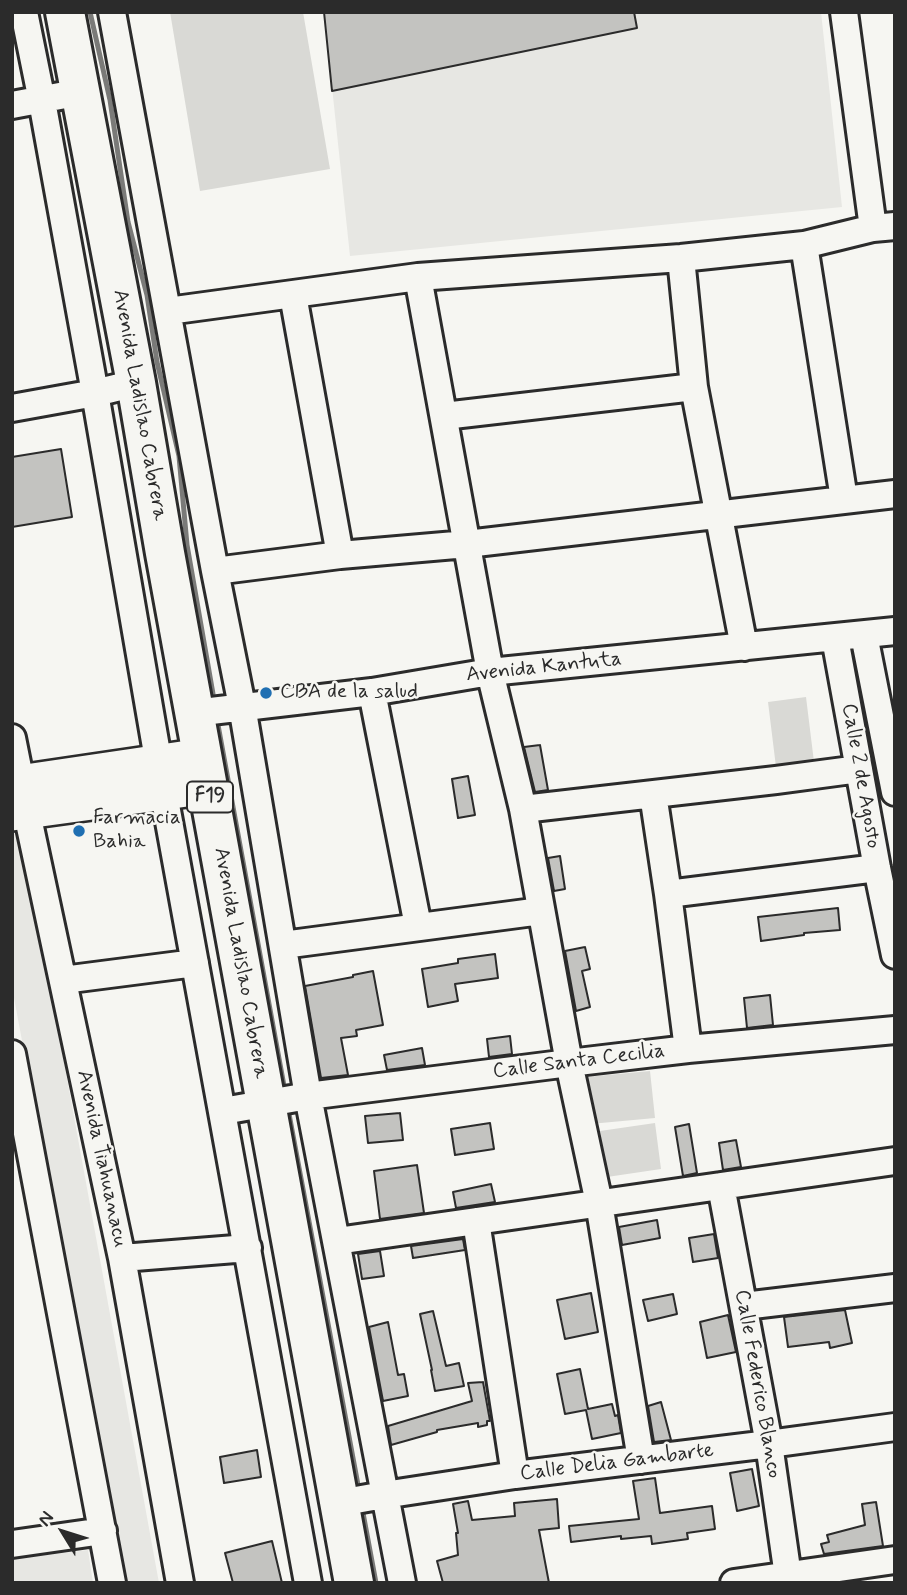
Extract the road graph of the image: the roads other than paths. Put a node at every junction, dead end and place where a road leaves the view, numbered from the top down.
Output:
1 (24, 12) edge
2 (65, 12) edge
3 (112, 12) edge
4 (844, 12) edge
5 (81, 92) junction
6 (42, 101) junction
7 (12, 105) edge
8 (884, 227) edge
9 (804, 245) junction
10 (681, 258) junction
11 (418, 277) junction
12 (293, 295) junction
13 (168, 311) junction
14 (136, 383) junction
15 (694, 387) junction
16 (95, 393) junction
17 (12, 408) edge
18 (444, 416) junction
19 (895, 494) edge
20 (844, 499) junction
21 (719, 514) junction
22 (467, 544) junction
23 (340, 555) junction
24 (215, 570) junction
25 (895, 631) edge
26 (864, 635) junction
27 (835, 638) junction
28 (744, 647) junction
29 (490, 672) junction
30 (372, 692) junction
31 (242, 706) junction
32 (194, 713) junction
33 (12, 738) edge
34 (159, 761) junction
35 (859, 769) junction
36 (206, 771) junction
37 (895, 792) edge
38 (164, 794) junction
39 (653, 794) junction
40 (18, 799) edge
41 (523, 809) junction
42 (877, 868) junction
43 (668, 894) junction
44 (541, 911) junction
45 (418, 926) junction
46 (283, 945) junction
47 (895, 955) edge
48 (195, 963) junction
49 (63, 980) junction
50 (895, 1030) edge
51 (688, 1049) junction
52 (12, 1054) edge
53 (569, 1063) junction
54 (308, 1096) junction
55 (265, 1103) junction
56 (223, 1111) junction
57 (895, 1161) edge
58 (24, 1183) edge
59 (721, 1186) junction
60 (599, 1203) junction
61 (476, 1221) junction
62 (337, 1241) junction
63 (248, 1248) junction
64 (122, 1258) junction
65 (895, 1288) edge
66 (744, 1306) junction
67 (895, 1427) edge
68 (769, 1444) junction
69 (641, 1460) junction
70 (515, 1475) junction
71 (384, 1495) junction
72 (339, 1503) junction
73 (103, 1531) junction
74 (12, 1544) edge
75 (895, 1560) edge
76 (788, 1578) edge
77 (112, 1583) edge
78 (180, 1583) edge
79 (308, 1583) edge
80 (354, 1583) edge
81 (402, 1583) edge
82 (734, 1583) edge

1 - 6 street
2 - 5 highway, Avenida Ladislao Cabrera / F19
3 - 13 street
4 - 8 street
5 - 6 street
5 - 14 highway, Avenida Ladislao Cabrera / F19
6 - 7 street
6 - 16 street
8 - 9 street
9 - 10 street
9 - 20 street
10 - 11 street
10 - 15 street
11 - 12 street
11 - 18 street
12 - 13 street
12 - 23 street
13 - 24 street
14 - 16 street
14 - 32 highway, Avenida Ladislao Cabrera / F19
15 - 18 street
15 - 21 street
16 - 17 street
16 - 34 street
18 - 22 street
19 - 20 street
20 - 21 street
21 - 22 street
21 - 28 street
22 - 23 street
22 - 29 street
23 - 24 street
24 - 31 street
25 - 26 street, Avenida Kantuta
26 - 27 street, Avenida Kantuta
26 - 37 street, Calle 2 de Agosto
27 - 28 street, Avenida Kantuta
27 - 35 street, Calle 2 de Agosto
28 - 29 street, Avenida Kantuta
29 - 30 street, Avenida Kantuta
29 - 41 street
30 - 31 street, Avenida Kantuta
30 - 45 street
31 - 32 street, Avenida Kantuta
31 - 46 street
32 - 36 highway, Avenida Ladislao Cabrera / F19
33 - 40 street, Avenida Tiahuanacu
34 - 36 main road
34 - 38 street
34 - 40 main road
35 - 39 street
35 - 42 street, Calle 2 de Agosto
36 - 38 main road
36 - 55 highway, Avenida Ladislao Cabrera / F19
38 - 40 main road
38 - 48 street
39 - 41 street
39 - 43 street
40 - 49 street, Avenida Tiahuanacu
41 - 44 street
42 - 43 street
42 - 47 street, Calle 2 de Agosto
43 - 51 street
44 - 45 street
44 - 53 street
45 - 46 street
46 - 54 street
48 - 49 street
48 - 56 street
49 - 64 street, Avenida Tiahuanacu
50 - 51 street, Calle Santa Cecilia
51 - 53 street, Calle Santa Cecilia
52 - 58 street
53 - 54 street, Calle Santa Cecilia
53 - 60 street
54 - 55 street, Calle Santa Cecilia
54 - 62 street
55 - 56 street, Calle Santa Cecilia
55 - 72 highway, Avenida Ladislao Cabrera / F19
56 - 63 street
57 - 59 street
58 - 73 street
59 - 60 street
59 - 66 street, Calle Federico Blanco
60 - 61 street
60 - 69 street
61 - 62 street
61 - 70 street
62 - 71 street
63 - 64 street
63 - 79 street
64 - 78 street, Avenida Tiahuanacu
65 - 66 street
66 - 68 street, Calle Federico Blanco
67 - 68 street, Calle Delia Gambarte
68 - 69 street, Calle Delia Gambarte
68 - 76 street, Calle Federico Blanco
69 - 70 street, Calle Delia Gambarte
70 - 71 street, Calle Delia Gambarte
71 - 72 street, Calle Delia Gambarte
71 - 81 street
72 - 80 highway, Avenida Ladislao Cabrera / F19
73 - 74 street
73 - 77 street
75 - 76 street
76 - 82 street

